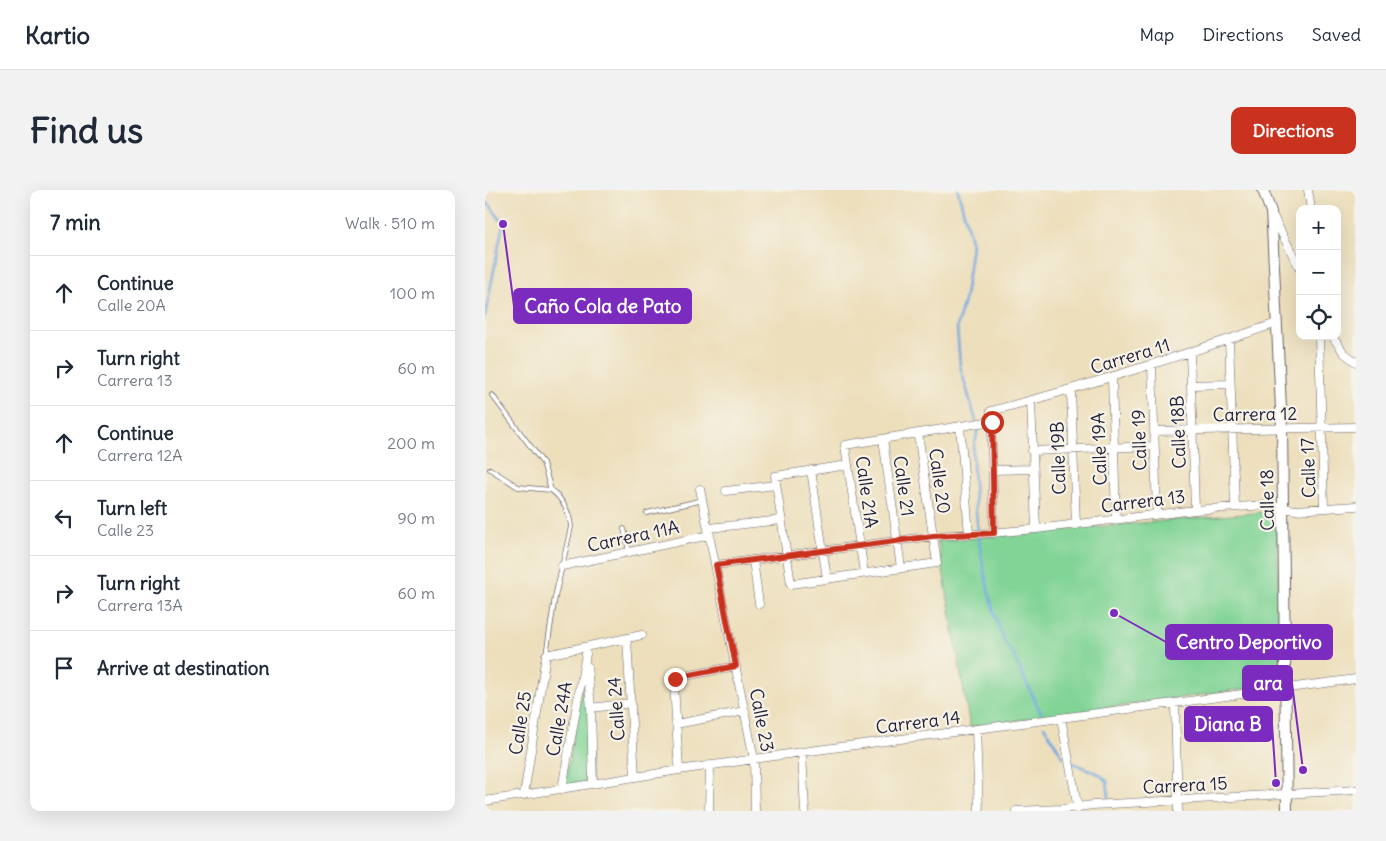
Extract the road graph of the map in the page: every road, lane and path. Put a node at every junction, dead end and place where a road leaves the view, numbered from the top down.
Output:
1 (1263, 190) edge
2 (1308, 190) edge
3 (1310, 205) edge
4 (1271, 212) junction
5 (1296, 261) edge
6 (1277, 323) junction
7 (1229, 339) junction
8 (1319, 340) edge
9 (1335, 340) edge
10 (1190, 352) junction
11 (1355, 361) edge
12 (1152, 365) junction
13 (1112, 377) junction
14 (1230, 384) junction
15 (1191, 385) junction
16 (1071, 390) junction
17 (492, 395) dead end
18 (1031, 401) junction
19 (992, 422) junction
20 (960, 426) junction
21 (1356, 426) edge
22 (1321, 427) junction
23 (1282, 428) junction
24 (1193, 430) junction
25 (1232, 430) junction
26 (1154, 431) junction
27 (918, 433) junction
28 (883, 438) junction
29 (1154, 446) junction
30 (1115, 448) junction
31 (1073, 449) junction
32 (1032, 451) junction
33 (848, 465) junction
34 (490, 469) dead end
35 (1033, 469) junction
36 (811, 470) junction
37 (993, 470) junction
38 (776, 484) junction
39 (700, 489) dead end
40 (551, 490) junction
41 (726, 491) dead end
42 (703, 500) junction
43 (1356, 506) edge
44 (1235, 507) junction
45 (1283, 508) junction
46 (1325, 508) junction
47 (1195, 510) junction
48 (647, 513) dead end
49 (1157, 514) junction
50 (781, 520) junction
51 (1116, 520) junction
52 (1076, 525) junction
53 (624, 529) dead end
54 (1036, 529) junction
55 (710, 531) junction
56 (993, 533) junction
57 (970, 534) junction
58 (933, 536) junction
59 (897, 540) junction
60 (860, 546) junction
61 (823, 551) junction
62 (629, 552) junction
63 (787, 556) junction
64 (753, 560) junction
65 (716, 565) junction
66 (562, 566) junction
67 (901, 568) junction
68 (864, 573) junction
69 (827, 579) junction
70 (759, 604) dead end
71 (642, 635) dead end
72 (627, 639) junction
73 (586, 651) junction
74 (546, 655) junction
75 (736, 666) junction
76 (1356, 679) edge
77 (1285, 689) junction
78 (631, 703) junction
79 (1175, 704) junction
80 (591, 708) junction
81 (745, 710) junction
82 (1061, 718) junction
83 (676, 724) junction
84 (977, 729) junction
85 (802, 752) junction
86 (754, 759) junction
87 (710, 765) junction
88 (679, 770) junction
89 (635, 776) junction
90 (593, 784) junction
91 (562, 789) junction
92 (1356, 790) edge
93 (1286, 794) junction
94 (524, 795) junction
95 (1178, 800) junction
96 (485, 801) edge
97 (1077, 809) edge
98 (709, 811) edge
99 (755, 811) edge
100 (805, 811) edge
101 (979, 811) edge
102 (1016, 811) edge
103 (1178, 811) edge
104 (1287, 811) edge

1 - 4 street, Calle 18
2 - 3 street
4 - 5 street
4 - 6 street, Calle 18
6 - 7 street, Carrera 11
6 - 23 street, Calle 18
7 - 10 street, Carrera 11
7 - 14 street
8 - 22 street, Calle 17
9 - 11 street
10 - 12 street, Carrera 11
10 - 15 street, Calle 18B
12 - 13 street, Carrera 11
12 - 26 street, Calle 19
13 - 16 street, Carrera 11
13 - 30 street, Calle 19A
14 - 15 street
14 - 25 street
15 - 24 street, Calle 18B
16 - 18 street, Carrera 11
16 - 31 street, Calle 19B
17 - 40 lane
18 - 19 street, Carrera 11
18 - 32 street
19 - 20 street
19 - 37 street
20 - 27 street
20 - 57 street
21 - 22 street, Carrera 12
22 - 23 street, Carrera 12
22 - 46 street, Calle 17
23 - 25 street, Carrera 12
23 - 45 street, Calle 18
24 - 25 street, Carrera 12
24 - 26 street, Carrera 12
24 - 47 street, Calle 18B
25 - 44 street
26 - 29 street, Calle 19
27 - 28 street
27 - 58 street, Calle 20
28 - 33 street, Calle 21A
28 - 59 street, Calle 21
29 - 30 street
29 - 49 street, Calle 19
30 - 31 street
30 - 51 street, Calle 19A
31 - 32 street
31 - 52 street, Calle 19B
32 - 35 street
33 - 36 street
33 - 60 street, Calle 21A
34 - 40 lane
35 - 37 street
35 - 54 street
36 - 38 street
36 - 61 street
37 - 56 street
38 - 41 street
38 - 50 street
39 - 42 street, Calle 23
40 - 66 lane
42 - 48 lane
42 - 55 street, Calle 23
43 - 46 street, Carrera 13
44 - 45 street, Carrera 13
44 - 47 street, Carrera 13
45 - 46 street, Carrera 13
45 - 77 street, Calle 18
47 - 49 street, Carrera 13
49 - 51 street, Carrera 13
50 - 55 street
50 - 63 street
51 - 52 street, Carrera 13
52 - 54 street, Carrera 13
53 - 62 lane
54 - 56 street, Carrera 13
55 - 62 street, Carrera 11A
55 - 65 street, Calle 23
56 - 57 street, Carrera 13
57 - 58 street, Carrera 13
58 - 59 street, Carrera 13
58 - 67 street, Calle 20
59 - 60 street, Carrera 13
59 - 67 street, Calle 21
60 - 61 street, Carrera 13
60 - 68 street, Calle 21A
61 - 63 street, Carrera 13
61 - 69 street
62 - 66 street, Carrera 11A
63 - 64 street, Carrera 13
63 - 69 street
64 - 65 street, Carrera 13
64 - 70 street
65 - 75 street, Calle 23
66 - 74 lane
67 - 68 street
68 - 69 street
71 - 72 street
72 - 73 street
72 - 78 street, Calle 24
73 - 74 street
73 - 80 street, Calle 24
73 - 91 street, Calle 24A
74 - 94 street, Calle 25
75 - 81 street, Calle 23
75 - 83 street
76 - 77 street, Carrera 14
77 - 79 street, Carrera 14
77 - 93 street, Calle 18
78 - 80 street
78 - 89 street, Calle 24
79 - 82 street, Carrera 14
79 - 95 street
80 - 90 street, Calle 24
81 - 83 street
81 - 86 street, Calle 23
82 - 84 street, Carrera 14
82 - 97 street
83 - 88 street
84 - 85 street, Carrera 14
84 - 101 street
85 - 86 street, Carrera 14
85 - 100 street
86 - 87 street, Carrera 14
86 - 99 street, Calle 23
87 - 88 street, Carrera 14
87 - 98 street
88 - 89 street, Carrera 14
89 - 90 street, Carrera 14
90 - 91 street, Carrera 14
91 - 94 street, Carrera 14
92 - 93 street, Carrera 15
93 - 95 street, Carrera 15
93 - 104 street, Calle 18
94 - 96 street, Carrera 14
95 - 97 street, Carrera 15
95 - 103 street
97 - 102 street, Carrera 15

